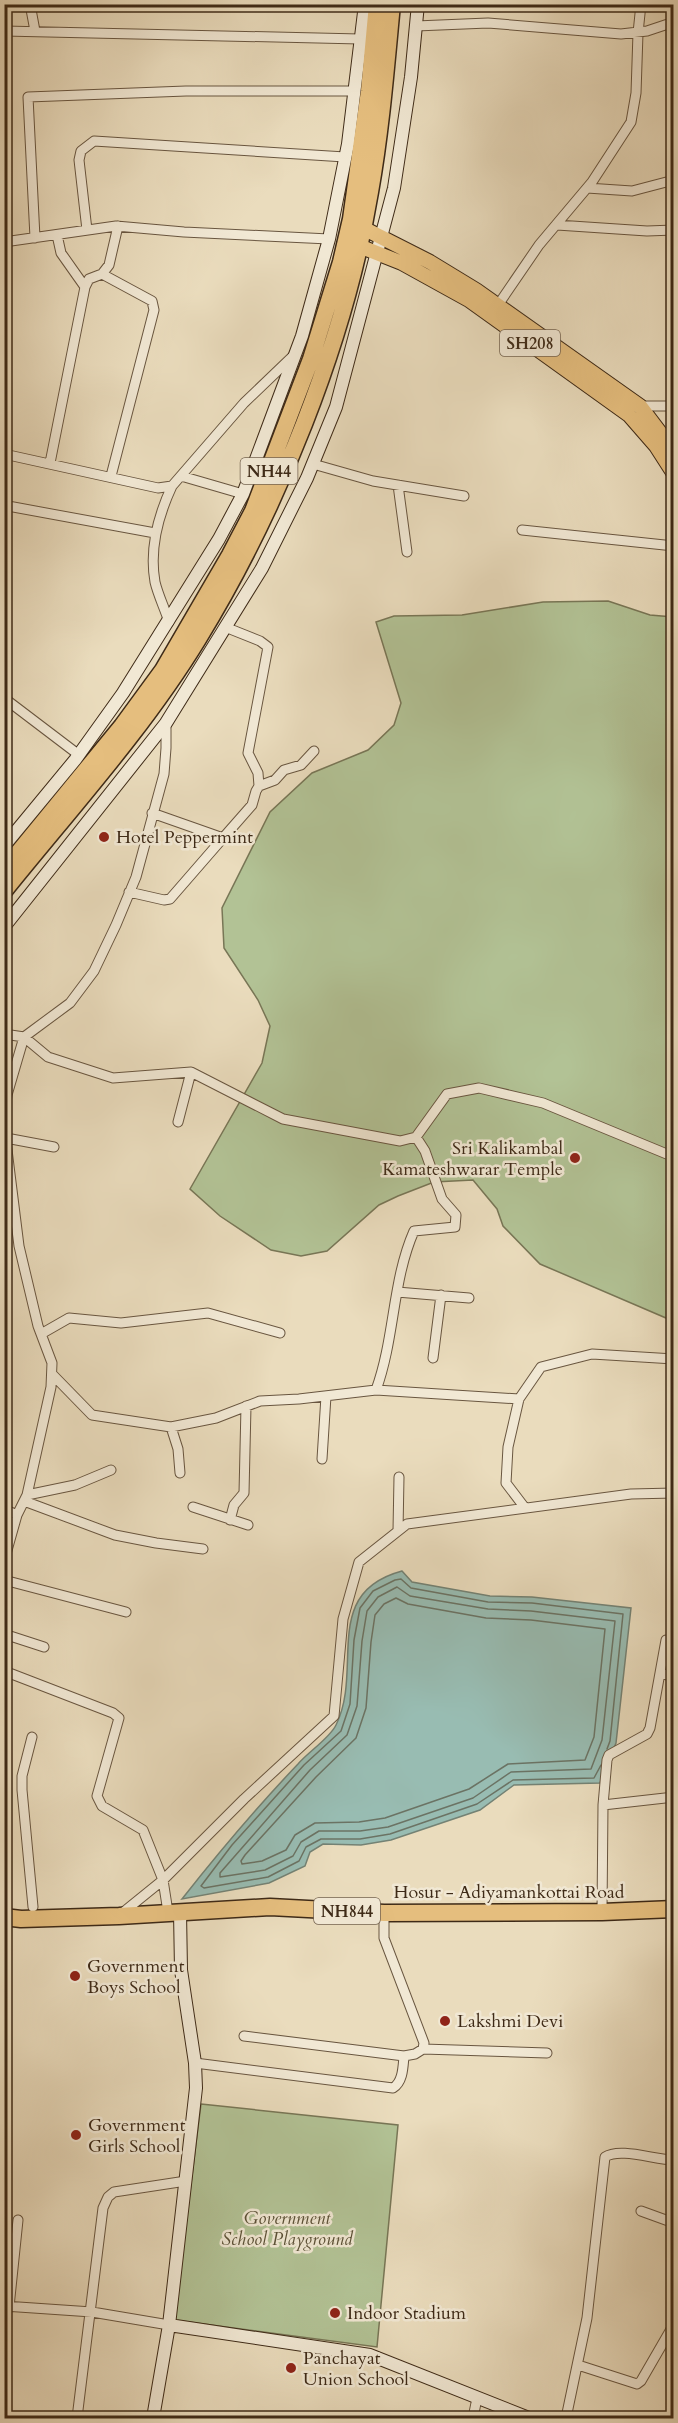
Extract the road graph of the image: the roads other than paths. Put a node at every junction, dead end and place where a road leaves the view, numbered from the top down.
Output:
1 (30, 4) edge
2 (365, 4) edge
3 (377, 4) edge
4 (392, 4) edge
5 (418, 4) edge
6 (641, 4) edge
7 (674, 22) edge
8 (416, 26) junction
9 (4, 31) edge
10 (34, 31) junction
11 (638, 33) junction
12 (360, 39) junction
13 (354, 91) junction
14 (345, 158) junction
15 (674, 180) edge
16 (587, 188) junction
17 (557, 225) junction
18 (118, 226) junction
19 (363, 228) junction
20 (87, 230) junction
21 (674, 230) edge
22 (57, 235) junction
23 (382, 237) junction
24 (35, 238) junction
25 (329, 238) junction
26 (4, 242) edge
27 (359, 246) junction
28 (378, 254) junction
29 (102, 274) junction
30 (85, 288) junction
31 (498, 305) junction
32 (296, 353) junction
33 (640, 406) junction
34 (674, 406) edge
35 (629, 415) junction
36 (674, 451) edge
37 (4, 454) edge
38 (50, 463) junction
39 (313, 464) junction
40 (674, 474) edge
41 (111, 476) junction
42 (181, 476) junction
43 (399, 485) junction
44 (172, 486) junction
45 (243, 494) junction
46 (464, 496) dead end
47 (8, 506) dead end
48 (522, 530) dead end
49 (155, 532) junction
50 (674, 546) edge
51 (407, 552) dead end
52 (169, 622) junction
53 (225, 627) junction
54 (4, 698) edge
55 (166, 723) junction
56 (314, 751) dead end
57 (79, 755) junction
58 (260, 786) junction
59 (152, 813) junction
60 (223, 838) junction
61 (4, 846) edge
62 (4, 870) edge
63 (4, 891) edge
64 (129, 892) junction
65 (4, 927) edge
66 (4, 1034) edge
67 (24, 1037) junction
68 (191, 1072) junction
69 (4, 1118) edge
70 (178, 1122) dead end
71 (4, 1126) edge
72 (416, 1137) junction
73 (6, 1138) junction
74 (54, 1147) dead end
75 (6, 1156) edge
76 (674, 1157) edge
77 (398, 1292) junction
78 (441, 1295) junction
79 (470, 1298) dead end
80 (280, 1333) dead end
81 (41, 1334) junction
82 (433, 1358) dead end
83 (674, 1359) edge
84 (52, 1374) junction
85 (376, 1390) junction
86 (326, 1396) junction
87 (519, 1399) junction
88 (246, 1406) junction
89 (171, 1427) junction
90 (322, 1460) dead end
91 (111, 1470) dead end
92 (180, 1473) dead end
93 (399, 1477) dead end
94 (674, 1493) edge
95 (26, 1498) junction
96 (193, 1507) dead end
97 (525, 1508) junction
98 (4, 1509) edge
99 (17, 1515) junction
100 (230, 1520) junction
101 (248, 1525) dead end
102 (398, 1531) junction
103 (203, 1549) dead end
104 (4, 1561) edge
105 (4, 1580) edge
106 (126, 1612) dead end
107 (4, 1634) edge
108 (666, 1640) dead end
109 (44, 1647) dead end
110 (4, 1671) edge
111 (660, 1673) junction
112 (674, 1677) edge
113 (32, 1737) dead end
114 (674, 1797) edge
115 (603, 1805) junction
116 (163, 1880) junction
117 (33, 1907) dead end
118 (674, 1909) edge
119 (174, 1912) junction
120 (602, 1912) junction
121 (384, 1913) junction
122 (119, 1916) junction
123 (10, 1920) edge
124 (244, 2036) dead end
125 (423, 2049) junction
126 (547, 2053) dead end
127 (404, 2056) junction
128 (195, 2063) junction
129 (674, 2160) edge
130 (186, 2181) junction
131 (641, 2211) dead end
132 (18, 2220) dead end
133 (674, 2223) edge
134 (7, 2306) edge
135 (92, 2312) junction
136 (674, 2324) edge
137 (169, 2325) junction
138 (578, 2365) junction
139 (477, 2398) junction
140 (77, 2418) edge
141 (153, 2418) edge
142 (473, 2418) edge
143 (529, 2418) edge
144 (566, 2418) edge

1 - 10 street
2 - 12 street
3 - 62 highway, NH44
4 - 19 highway, NH44
5 - 8 street
6 - 11 street
7 - 11 street
8 - 11 street
8 - 23 street
9 - 10 street
10 - 12 street
11 - 16 street
12 - 13 street
13 - 14 street
13 - 24 street
14 - 20 street
14 - 25 street
15 - 16 street
16 - 17 street
17 - 21 street
17 - 31 street
18 - 20 street
18 - 25 street
18 - 29 street
19 - 23 main road, SH208
19 - 27 highway, NH44
20 - 22 street
22 - 24 street
22 - 30 street
23 - 28 street
23 - 31 main road, SH208
24 - 26 street
25 - 32 street
27 - 28 main road, SH208
27 - 63 highway, NH44
28 - 35 main road, SH208
28 - 39 street
29 - 30 street
29 - 41 street
30 - 38 street
31 - 33 main road, SH208
32 - 42 street
32 - 45 street
33 - 34 street
33 - 35 street
33 - 36 main road, SH208
35 - 40 main road, SH208
37 - 38 street
38 - 41 street
39 - 43 street
39 - 53 street
41 - 44 street
42 - 44 street
42 - 45 street
43 - 46 street
43 - 51 street
44 - 49 street
45 - 52 street
47 - 49 street
48 - 50 street
49 - 52 street
52 - 57 street
53 - 55 street
53 - 58 street
54 - 57 street
55 - 59 street
55 - 65 street
56 - 58 street
57 - 61 street
58 - 60 street
59 - 60 street
59 - 64 street
60 - 64 street
64 - 67 street
66 - 67 street
67 - 68 street
67 - 69 street
68 - 70 street
68 - 72 street
71 - 73 street
72 - 76 street
72 - 77 street
73 - 74 street
73 - 75 street
75 - 81 street
77 - 78 street
77 - 85 street
78 - 79 street
78 - 82 street
80 - 81 street
81 - 84 street
83 - 87 street
84 - 89 street
84 - 95 street
85 - 86 street
85 - 87 street
86 - 88 street
86 - 90 street
87 - 97 street
88 - 89 street
88 - 100 street
89 - 92 street
91 - 95 street
93 - 102 street
94 - 97 street
95 - 99 street
95 - 103 street
96 - 100 street
97 - 102 street
98 - 99 street
99 - 104 street
100 - 101 street
102 - 116 street
105 - 106 street
107 - 109 street
108 - 111 street
110 - 116 street
111 - 112 street
111 - 115 street
113 - 117 street
114 - 115 street
115 - 120 street
116 - 119 street
116 - 122 street
118 - 120 highway, Hosur - Adiyamankottai Road / NH844
119 - 121 highway, Hosur - Adiyamankottai Road / NH844
119 - 122 highway, Hosur - Adiyamankottai Road / NH844
119 - 128 street
120 - 121 highway, Hosur - Adiyamankottai Road / NH844
121 - 125 street
122 - 123 highway, Hosur - Adiyamankottai Road / NH844
124 - 127 street
125 - 126 street
125 - 127 street
127 - 128 street
128 - 130 street
129 - 138 street
130 - 135 street
130 - 137 street
131 - 133 street
132 - 134 street
134 - 135 street
135 - 137 street
135 - 140 street
136 - 138 street
137 - 139 street
137 - 141 street
138 - 144 street
139 - 142 street
139 - 143 street

